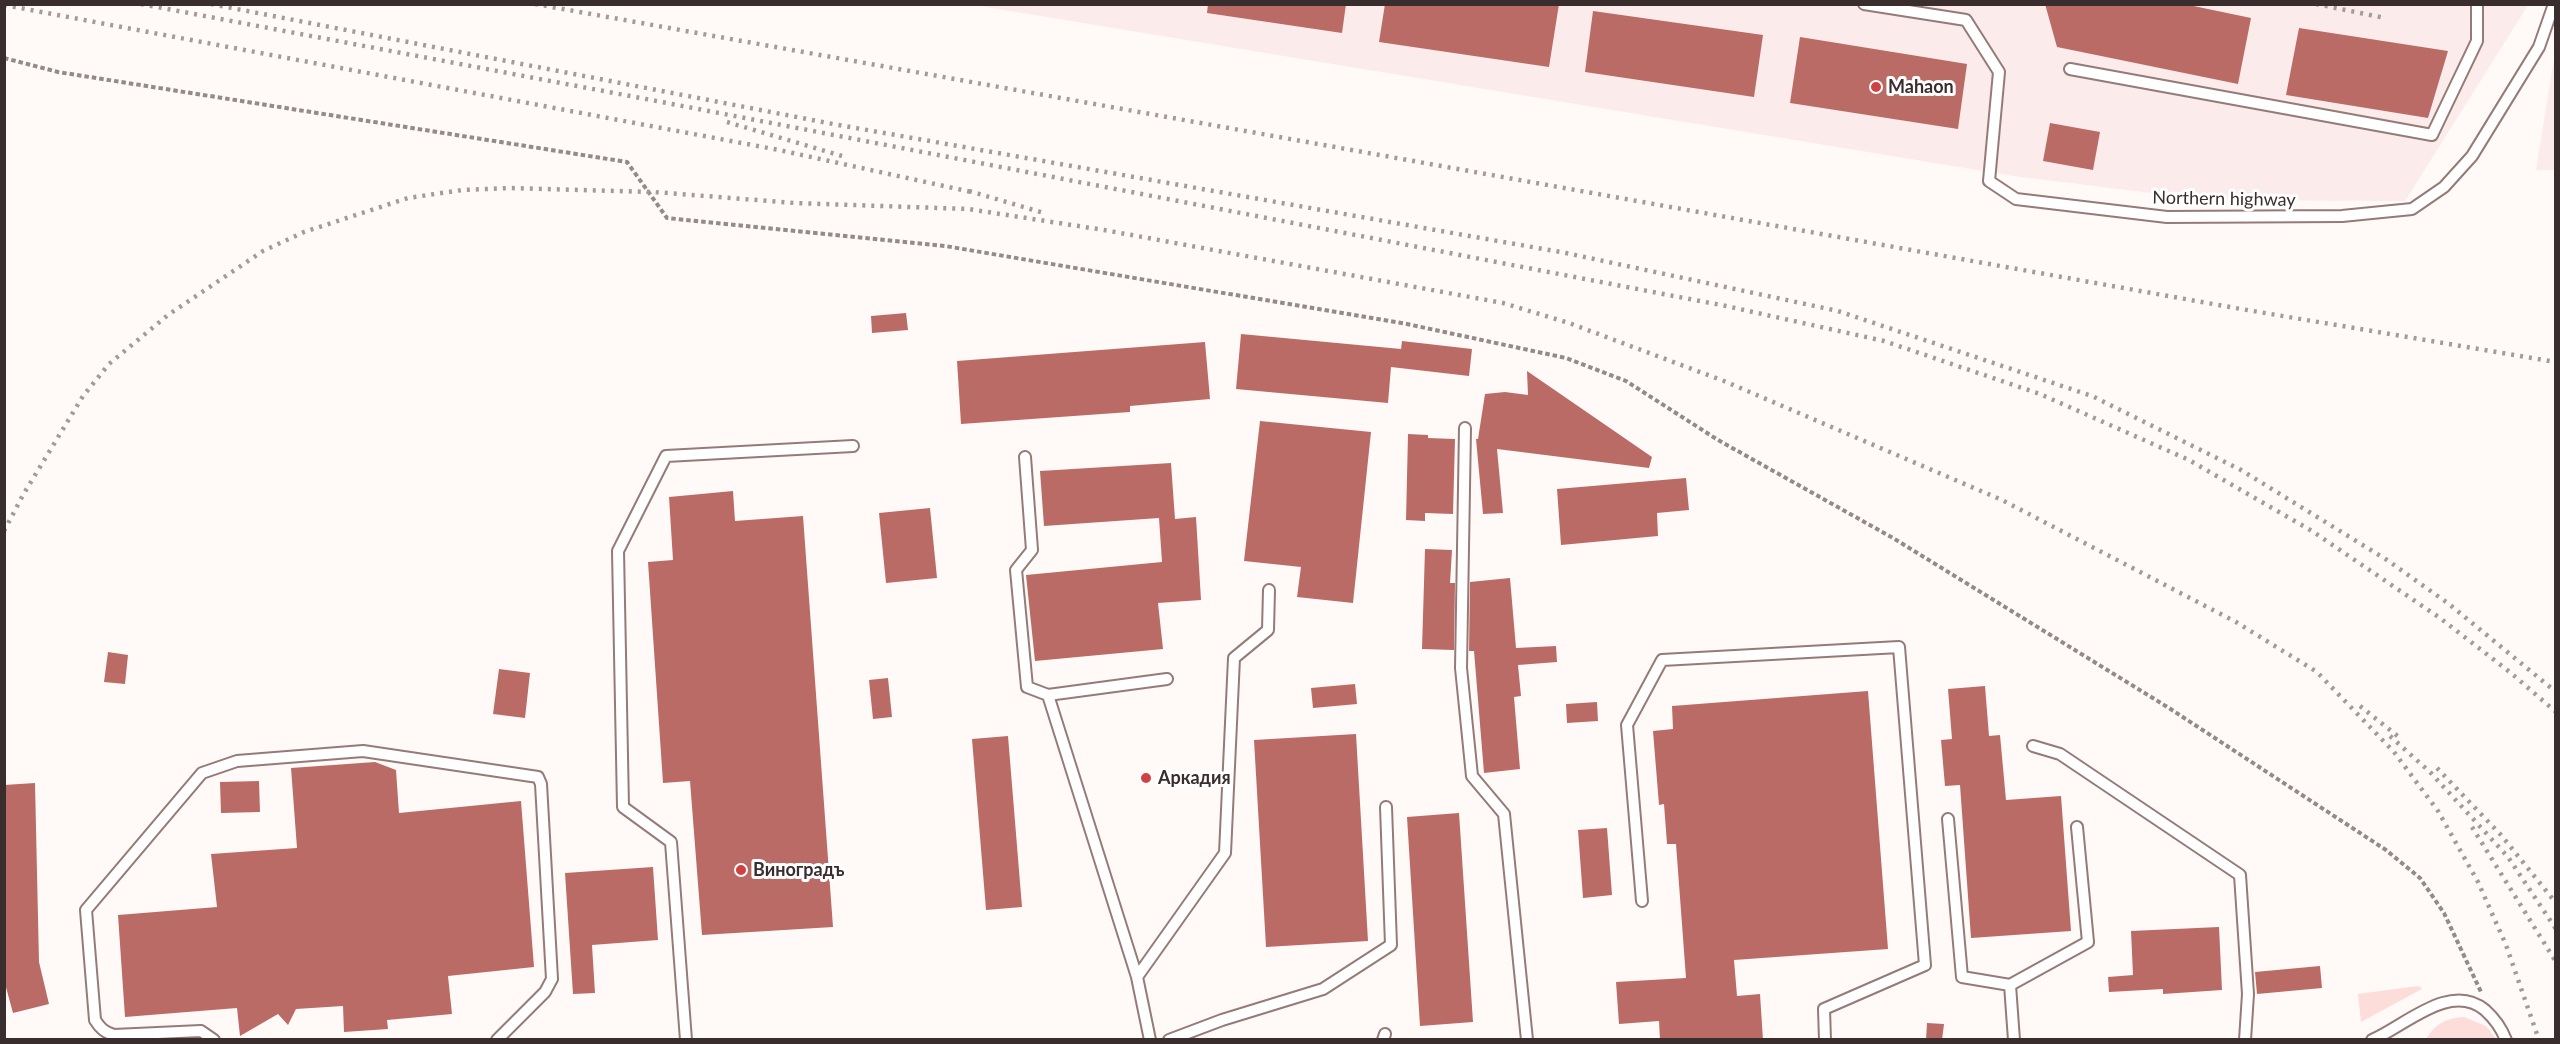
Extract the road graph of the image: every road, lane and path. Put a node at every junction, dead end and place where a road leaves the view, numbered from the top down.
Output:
1 (1864, 4) edge
2 (2477, 4) edge
3 (2554, 4) edge
4 (4, 58) edge
5 (2070, 69) dead end
6 (1465, 428) dead end
7 (853, 446) dead end
8 (1025, 457) dead end
9 (1269, 590) dead end
10 (1167, 679) dead end
11 (1048, 695) junction
12 (2033, 746) dead end
13 (1386, 807) dead end
14 (1948, 819) dead end
15 (2077, 827) dead end
16 (1642, 901) dead end
17 (1137, 976) junction
18 (2010, 985) junction
19 (2493, 1018) junction
20 (214, 1040) edge
21 (497, 1040) edge
22 (686, 1040) edge
23 (1150, 1040) edge
24 (1169, 1040) edge
25 (1527, 1040) edge
26 (1825, 1040) edge
27 (2014, 1040) edge
28 (2245, 1040) edge
29 (2372, 1040) edge
30 (2506, 1040) edge

1 - 3 lane, Northern highway
2 - 5 lane
4 - 19 path
6 - 25 lane
7 - 22 lane
8 - 11 lane
9 - 17 lane
10 - 11 lane
11 - 17 lane
12 - 28 lane
13 - 24 lane
14 - 18 lane
15 - 18 lane
16 - 26 lane
17 - 23 lane
18 - 27 lane
19 - 29 lane
19 - 30 lane
20 - 21 lane

